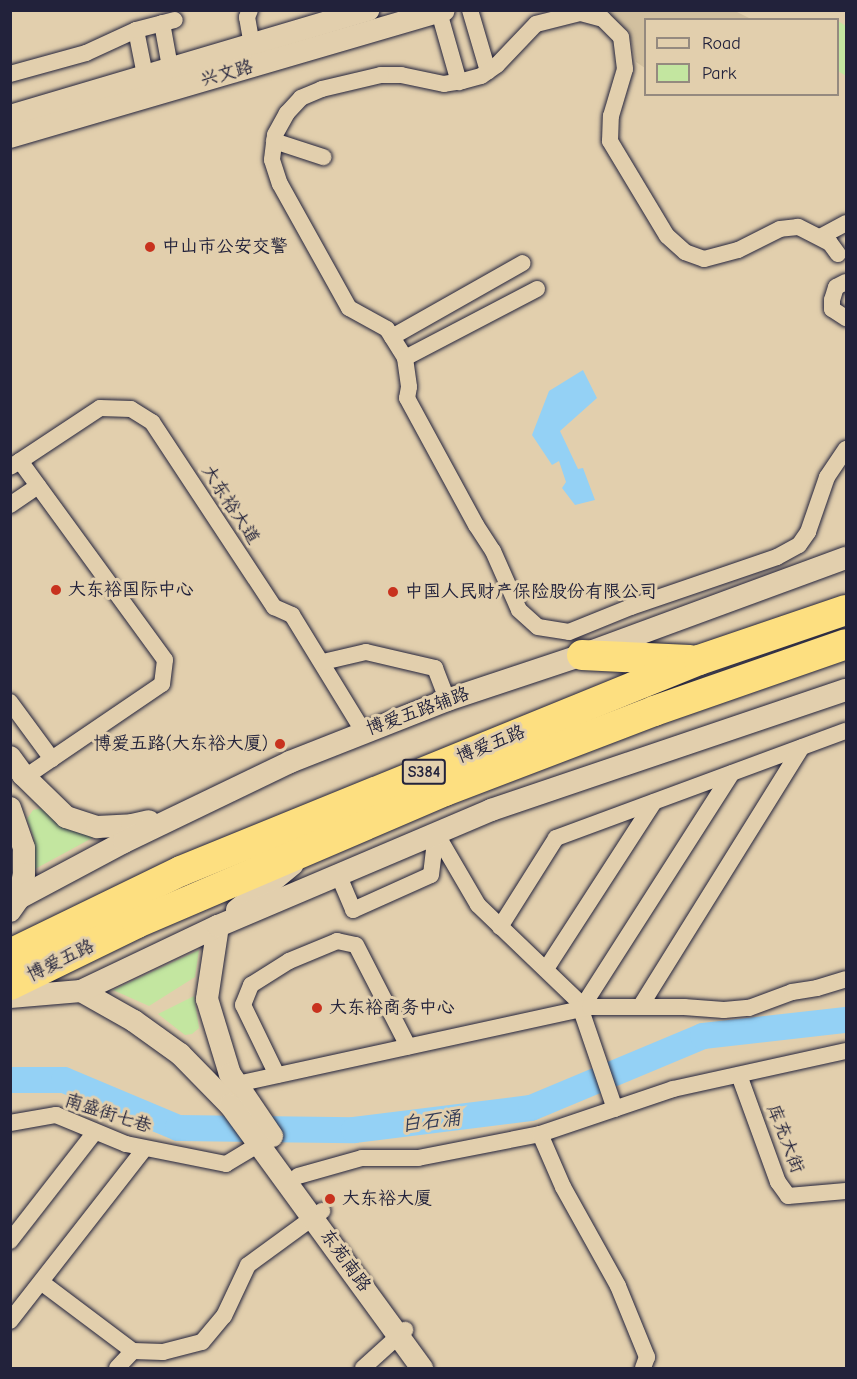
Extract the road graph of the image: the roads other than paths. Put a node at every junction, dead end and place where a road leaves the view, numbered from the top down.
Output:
1 (250, 10) edge
2 (369, 10) edge
3 (470, 10) edge
4 (442, 11) edge
5 (136, 30) junction
6 (252, 44) junction
7 (170, 68) junction
8 (488, 71) junction
9 (10, 74) edge
10 (145, 75) junction
11 (459, 82) junction
12 (10, 116) edge
13 (10, 137) edge
14 (274, 141) junction
15 (323, 157) dead end
16 (846, 223) edge
17 (820, 237) junction
18 (842, 257) edge
19 (523, 263) dead end
20 (841, 285) edge
21 (537, 289) dead end
22 (846, 318) edge
23 (392, 337) junction
24 (405, 358) junction
25 (846, 448) edge
26 (15, 464) edge
27 (38, 486) junction
28 (10, 505) edge
29 (846, 558) edge
30 (846, 610) edge
31 (846, 644) edge
32 (582, 655) junction
33 (699, 660) junction
34 (322, 662) junction
35 (846, 690) edge
36 (447, 700) junction
37 (10, 702) edge
38 (363, 731) junction
39 (846, 731) edge
40 (802, 747) junction
41 (10, 757) edge
42 (52, 759) junction
43 (732, 773) junction
44 (25, 777) junction
45 (654, 802) junction
46 (10, 808) edge
47 (185, 811) junction
48 (436, 833) junction
49 (316, 844) junction
50 (338, 874) junction
51 (15, 905) edge
52 (218, 926) junction
53 (501, 927) junction
54 (10, 954) edge
55 (546, 969) junction
56 (846, 979) edge
57 (10, 985) edge
58 (81, 991) junction
59 (10, 997) edge
60 (640, 1007) junction
61 (581, 1009) junction
62 (408, 1046) junction
63 (846, 1052) edge
64 (277, 1075) junction
65 (739, 1075) junction
66 (235, 1093) junction
67 (615, 1109) junction
68 (10, 1123) edge
69 (95, 1132) junction
70 (540, 1134) junction
71 (145, 1148) junction
72 (270, 1151) junction
73 (298, 1176) junction
74 (846, 1191) edge
75 (318, 1214) junction
76 (10, 1241) edge
77 (41, 1282) junction
78 (10, 1321) edge
79 (402, 1333) junction
80 (133, 1351) junction
81 (117, 1368) edge
82 (363, 1368) edge
83 (422, 1368) edge
84 (434, 1368) edge
85 (644, 1368) edge

1 - 6 street
2 - 6 street, 兴文路
3 - 8 street
4 - 11 street
4 - 13 street, 兴文路
5 - 7 street
5 - 9 street
5 - 10 street
6 - 7 street, 兴文路
7 - 10 street, 兴文路
8 - 11 street
8 - 17 street
10 - 12 street, 兴文路
11 - 14 street
14 - 15 street
14 - 23 street
16 - 17 street
17 - 18 street
18 - 20 street
19 - 23 street
20 - 22 street
21 - 24 street
23 - 24 street
24 - 25 street
26 - 27 street
26 - 34 street, 大东裕大道
27 - 28 street
27 - 42 street
29 - 32 street, 博爱五路辅路
30 - 33 highway, 博爱五路 / S384
31 - 49 highway, 博爱五路 / S384
32 - 33 highway
32 - 36 street, 博爱五路辅路
33 - 54 highway, 博爱五路 / S384
34 - 36 street
34 - 38 street, 大东裕大道
35 - 48 street, 博爱五路
36 - 38 street, 博爱五路辅路
37 - 42 street
38 - 47 street, 博爱五路辅路
39 - 40 street
40 - 43 street
40 - 60 street
41 - 44 street
42 - 44 street
43 - 45 street
43 - 61 street
44 - 47 street
45 - 53 street
45 - 55 street
46 - 51 street
47 - 51 street, 博爱五路辅路
48 - 50 street, 博爱五路
48 - 50 street
48 - 53 street
49 - 52 street
49 - 57 highway, 博爱五路 / S384
50 - 52 street, 博爱五路
52 - 58 street, 博爱五路
52 - 66 street
53 - 55 street
55 - 61 street
56 - 60 street
58 - 59 street, 博爱五路
58 - 66 street
60 - 61 street
61 - 62 street
61 - 67 street
62 - 64 street
62 - 64 street
63 - 65 street
64 - 66 street
65 - 67 street
65 - 74 street, 库充大街
66 - 72 street
67 - 70 street
68 - 69 street, 南盛街七巷
69 - 71 street, 南盛街七巷
69 - 76 street
70 - 73 street
70 - 85 street
71 - 72 street, 南盛街七巷
71 - 77 street
72 - 73 street, 东苑南路
72 - 75 street, 东苑南路
73 - 75 street, 东苑南路
75 - 79 street, 东苑南路
75 - 80 street
77 - 78 street
77 - 80 street
79 - 82 street
79 - 83 street, 东苑南路
79 - 84 street, 东苑南路
80 - 81 street

